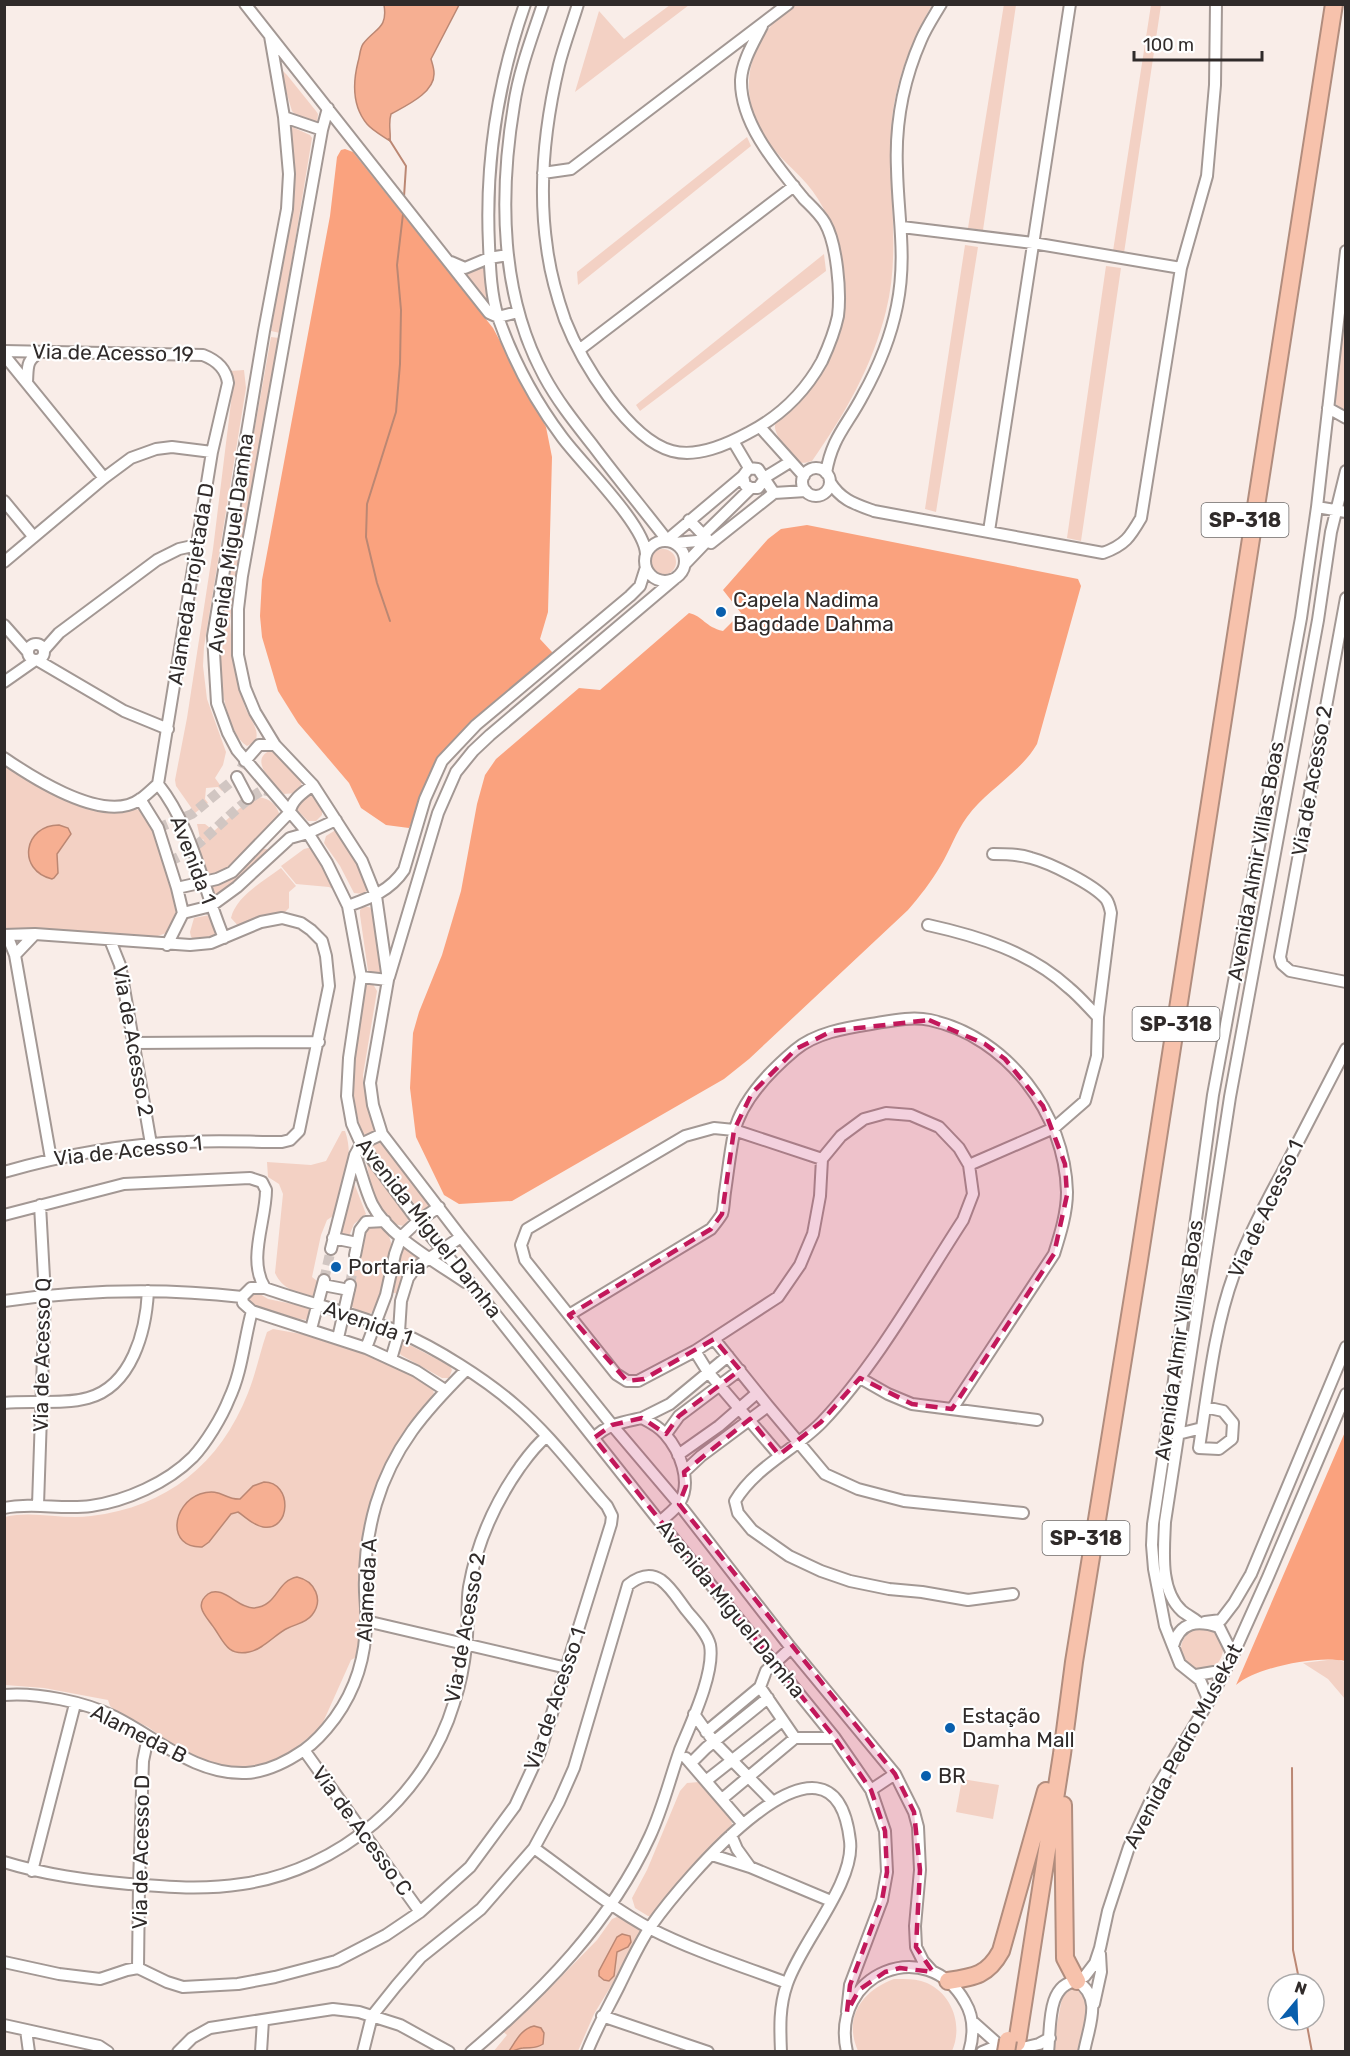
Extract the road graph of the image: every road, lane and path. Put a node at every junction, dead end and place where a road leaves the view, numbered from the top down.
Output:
1 (245, 4) edge
2 (525, 4) edge
3 (543, 4) edge
4 (578, 4) edge
5 (788, 4) edge
6 (941, 4) edge
7 (1070, 4) edge
8 (1216, 4) edge
9 (1325, 4) edge
10 (1334, 4) edge
11 (762, 26) junction
12 (270, 36) junction
13 (328, 108) junction
14 (284, 117) junction
15 (322, 130) junction
16 (543, 173) junction
17 (794, 186) junction
18 (902, 227) junction
19 (1033, 243) junction
20 (1345, 254) edge
21 (508, 255) junction
22 (489, 258) junction
23 (448, 260) junction
24 (1181, 268) junction
25 (518, 312) junction
26 (498, 317) junction
27 (264, 331) junction
28 (285, 335) junction
29 (579, 350) junction
30 (42, 352) junction
31 (4, 353) edge
32 (220, 364) joint
33 (27, 382) junction
34 (1328, 408) junction
35 (1346, 418) edge
36 (760, 427) junction
37 (733, 441) junction
38 (212, 452) junction
39 (790, 462) junction
40 (1346, 471) edge
41 (746, 472) junction
42 (804, 476) junction
43 (828, 477) junction
44 (104, 478) junction
45 (764, 479) junction
46 (751, 488) junction
47 (806, 491) junction
48 (774, 493) junction
49 (4, 501) edge
50 (1317, 507) junction
51 (1340, 511) edge
52 (689, 520) junction
53 (989, 531) junction
54 (33, 536) junction
55 (705, 538) junction
56 (671, 542) junction
57 (197, 544) junction
58 (646, 554) junction
59 (4, 562) edge
60 (685, 564) junction
61 (646, 567) junction
62 (678, 576) junction
63 (1346, 598) edge
64 (9, 629) edge
65 (36, 652) junction
66 (9, 679) edge
67 (168, 729) junction
68 (275, 745) junction
69 (4, 758) edge
70 (245, 761) junction
71 (237, 777) dead end
72 (158, 784) junction
73 (313, 785) junction
74 (248, 798) dead end
75 (140, 799) junction
76 (290, 812) junction
77 (336, 820) junction
78 (308, 833) junction
79 (263, 841) junction
80 (275, 852) junction
81 (993, 854) dead end
82 (203, 881) junction
83 (177, 888) junction
84 (376, 896) junction
85 (211, 906) junction
86 (348, 906) junction
87 (183, 913) junction
88 (928, 925) dead end
89 (35, 934) junction
90 (6, 935) edge
91 (224, 938) junction
92 (110, 940) junction
93 (131, 942) junction
94 (167, 945) junction
95 (15, 955) junction
96 (120, 965) junction
97 (360, 976) junction
98 (388, 980) junction
99 (1346, 981) edge
100 (1098, 1017) junction
101 (319, 1042) junction
102 (134, 1043) junction
103 (1346, 1049) edge
104 (1054, 1128) junction
105 (734, 1130) junction
106 (382, 1134) junction
107 (151, 1144) junction
108 (361, 1144) junction
109 (355, 1155) junction
110 (51, 1159) junction
111 (822, 1160) junction
112 (969, 1165) junction
113 (4, 1172) edge
114 (40, 1205) junction
115 (439, 1207) junction
116 (4, 1215) edge
117 (385, 1221) junction
118 (418, 1221) junction
119 (401, 1237) junction
120 (461, 1237) junction
121 (333, 1238) junction
122 (357, 1243) junction
123 (331, 1250) tunnel mouth
124 (443, 1250) junction
125 (355, 1255) tunnel mouth
126 (431, 1258) junction
127 (265, 1288) junction
128 (477, 1290) junction
129 (148, 1291) junction
130 (45, 1296) junction
131 (386, 1296) junction
132 (242, 1297) junction
133 (4, 1301) edge
134 (401, 1301) junction
135 (317, 1305) junction
136 (252, 1311) junction
137 (345, 1312) junction
138 (569, 1315) junction
139 (376, 1323) junction
140 (311, 1329) junction
141 (399, 1332) junction
142 (338, 1338) junction
143 (714, 1339) junction
144 (1346, 1347) edge
145 (366, 1348) junction
146 (695, 1351) junction
147 (728, 1356) junction
148 (391, 1359) junction
149 (466, 1370) junction
150 (740, 1370) junction
151 (708, 1372) junction
152 (860, 1378) junction
153 (719, 1384) junction
154 (445, 1390) junction
155 (757, 1393) junction
156 (1325, 1395) junction
157 (1345, 1398) edge
158 (41, 1402) junction
159 (4, 1403) edge
160 (670, 1404) junction
161 (768, 1406) junction
162 (740, 1407) junction
163 (1205, 1407) junction
164 (952, 1409) junction
165 (679, 1416) junction
166 (642, 1418) junction
167 (750, 1419) junction
168 (1037, 1420) dead end
169 (612, 1425) junction
170 (1202, 1428) junction
171 (1173, 1433) junction
172 (666, 1434) junction
173 (546, 1437) junction
174 (594, 1438) junction
175 (799, 1443) junction
176 (678, 1455) junction
177 (779, 1455) junction
178 (684, 1472) junction
179 (679, 1504) junction
180 (38, 1505) junction
181 (4, 1508) edge
182 (1023, 1513) dead end
183 (612, 1516) joint
184 (660, 1522) junction
185 (1013, 1594) dead end
186 (366, 1621) junction
187 (1202, 1622) junction
188 (467, 1644) junction
189 (1173, 1646) junction
190 (791, 1648) junction
191 (1233, 1655) junction
192 (775, 1662) junction
193 (567, 1668) junction
194 (1222, 1673) junction
195 (1196, 1675) junction
196 (760, 1686) junction
197 (4, 1695) edge
198 (768, 1698) junction
199 (1209, 1701) junction
200 (75, 1704) junction
201 (694, 1714) junction
202 (782, 1721) junction
203 (705, 1732) junction
204 (148, 1737) junction
205 (795, 1738) junction
206 (835, 1738) junction
207 (714, 1742) junction
208 (304, 1750) junction
209 (680, 1752) junction
210 (1058, 1753) junction
211 (731, 1760) junction
212 (691, 1763) junction
213 (273, 1767) joint
214 (895, 1774) junction
215 (747, 1777) junction
216 (707, 1780) junction
217 (871, 1790) junction
218 (722, 1799) junction
219 (773, 1802) junction
220 (742, 1823) junction
221 (363, 1833) junction
222 (731, 1835) junction
223 (534, 1848) junction
224 (712, 1855) junction
225 (4, 1863) edge
226 (750, 1867) junction
227 (32, 1871) junction
228 (139, 1884) junction
229 (831, 1901) junction
230 (613, 1904) junction
231 (420, 1912) junction
232 (650, 1928) junction
233 (1100, 1948) junction
234 (4, 1962) edge
235 (138, 1968) junction
236 (933, 1972) junction
237 (948, 1981) junction
238 (1077, 1981) junction
239 (787, 1983) junction
240 (1093, 2006) junction
241 (847, 2012) junction
242 (372, 2016) junction
243 (602, 2016) junction
244 (263, 2020) junction
245 (972, 2021) junction
246 (4, 2025) edge
247 (26, 2030) junction
248 (1050, 2038) junction
249 (1013, 2047) edge
250 (684, 2048) edge
251 (29, 2052) edge
252 (108, 2052) edge
253 (178, 2052) edge
254 (261, 2052) edge
255 (363, 2052) edge
256 (449, 2052) edge
257 (471, 2052) edge
258 (587, 2052) edge
259 (708, 2052) edge
260 (781, 2052) edge
261 (847, 2052) edge
262 (969, 2052) edge
263 (982, 2052) edge
264 (1048, 2052) edge
265 (1084, 2052) edge

1 - 12 street
2 - 22 street
3 - 21 street
4 - 16 street
5 - 11 street
6 - 18 street
7 - 19 street
8 - 24 street
9 - 210 highway, SP-318
10 - 210 highway, SP-318
11 - 16 street
11 - 17 street
12 - 13 street
12 - 14 street, Avenida Miguel Damha
13 - 15 street, Avenida Miguel Damha
13 - 23 street
14 - 15 street
14 - 27 street, Avenida Miguel Damha
15 - 28 street, Avenida Miguel Damha
16 - 29 street
17 - 29 street
17 - 36 street
18 - 19 street
18 - 43 street
19 - 24 street
19 - 53 street
20 - 34 street, Avenida Almir Villas Boas
21 - 22 street
21 - 25 street
22 - 23 street
22 - 26 street
23 - 26 street
24 - 53 street
25 - 26 street
25 - 56 street
26 - 58 street
27 - 28 street
27 - 70 street, Avenida Miguel Damha
28 - 68 street, Avenida Miguel Damha
29 - 37 street
30 - 31 street, Via de Acesso 19
30 - 32 street, Via de Acesso 19
30 - 33 street
31 - 33 street
32 - 38 street, Alameda Projetada D
33 - 44 street
34 - 35 street
34 - 50 street, Avenida Almir Villas Boas
36 - 37 street
36 - 39 street
37 - 41 street
38 - 44 street
38 - 57 street, Alameda Projetada D
39 - 42 street
39 - 45 street
40 - 51 street, Avenida Almir Villas Boas
41 - 45 street
41 - 46 street
41 - 52 street
42 - 43 street
42 - 47 street
43 - 47 street
43 - 53 street
44 - 54 street
45 - 46 street
45 - 48 street
46 - 55 street
47 - 48 street
48 - 55 street
49 - 54 street
50 - 51 street
50 - 171 street, Avenida Almir Villas Boas
51 - 171 street, Avenida Almir Villas Boas
52 - 55 street
52 - 56 street
54 - 59 street
55 - 56 street
55 - 60 street
56 - 58 street
56 - 60 street
57 - 65 street
57 - 67 street, Alameda Projetada D
58 - 61 street
60 - 62 street
61 - 62 street
61 - 84 street
62 - 98 street
63 - 99 street, Via de Acesso 2
64 - 65 street
65 - 66 street
65 - 67 street
67 - 72 street, Alameda Projetada D
68 - 70 street
68 - 73 street, Avenida Miguel Damha
69 - 75 street
70 - 76 street, Avenida Miguel Damha
71 - 74 street
72 - 75 street
72 - 82 street, Avenida 1
73 - 76 street
73 - 77 street, Avenida Miguel Damha
75 - 83 street, Avenida 1
76 - 78 street, Avenida Miguel Damha
76 - 79 street
77 - 78 street
77 - 84 street, Avenida Miguel Damha
78 - 80 street
78 - 86 street, Avenida Miguel Damha
79 - 80 street
79 - 82 street
80 - 85 street
81 - 100 street
82 - 83 street
82 - 85 street, Avenida 1
83 - 87 street, Avenida 1
84 - 86 street
84 - 98 street, Avenida Miguel Damha
85 - 87 street
85 - 91 street, Avenida 1
86 - 97 street, Avenida Miguel Damha
87 - 94 street, Avenida 1
88 - 100 street
89 - 90 street
89 - 92 street
89 - 95 street
90 - 95 street
91 - 94 street
91 - 101 street
92 - 93 street
92 - 96 street, Via de Acesso 2
93 - 94 street
93 - 96 street
95 - 110 street
96 - 102 street, Via de Acesso 2
97 - 98 street
97 - 108 street, Avenida Miguel Damha
98 - 106 street, Avenida Miguel Damha
100 - 104 street
101 - 102 street
101 - 107 street, Via de Acesso 1
102 - 107 street, Via de Acesso 2
103 - 163 street, Via de Acesso 1
104 - 105 street
104 - 112 street
104 - 164 street
105 - 111 street
105 - 138 street
105 - 138 street
106 - 108 street
106 - 115 street, Avenida Miguel Damha
107 - 110 street, Via de Acesso 1
108 - 109 street
108 - 118 street, Avenida Miguel Damha
109 - 117 street
109 - 121 street
110 - 113 street, Via de Acesso 1
111 - 112 street
111 - 143 street
112 - 152 street
114 - 116 street
114 - 127 street
114 - 130 street, Via de Acesso Q
115 - 118 street
115 - 120 street, Avenida Miguel Damha
117 - 119 street
117 - 122 street
118 - 119 street
118 - 124 street, Avenida Miguel Damha
119 - 126 street
119 - 131 street
120 - 124 street
120 - 169 street, Avenida Miguel Damha
121 - 122 street
121 - 123 street
122 - 125 street
124 - 126 street
124 - 128 street, Avenida Miguel Damha
126 - 128 street
126 - 134 street
127 - 132 street
127 - 135 street, Avenida 1
128 - 174 street, Avenida Miguel Damha
129 - 130 street
129 - 132 street
129 - 158 street
130 - 133 street
130 - 158 street, Via de Acesso Q
131 - 134 street
131 - 139 street
132 - 136 street
134 - 141 street
135 - 137 street, Avenida 1
135 - 137 street
135 - 140 street
136 - 140 street, Avenida 1
136 - 180 street
137 - 139 street, Avenida 1
137 - 142 street
138 - 146 street
139 - 141 street, Avenida 1
139 - 145 street
140 - 142 street, Avenida 1
141 - 148 street
141 - 149 street, Avenida 1
142 - 145 street, Avenida 1
143 - 146 street
143 - 147 street
144 - 156 street, Avenida Pedro Musekat
145 - 148 street, Avenida 1
146 - 151 street
147 - 150 street
147 - 151 street
148 - 154 street, Avenida 1
149 - 154 street, Alameda A
149 - 173 street, Avenida 1
150 - 153 street
150 - 155 street
151 - 153 street
151 - 160 street
152 - 164 street
152 - 175 street
153 - 162 street
153 - 165 street
154 - 186 street, Alameda A
155 - 161 street
155 - 162 street
156 - 157 street
156 - 187 street, Avenida Pedro Musekat
157 - 191 street, Avenida Pedro Musekat
158 - 159 street
158 - 180 street, Via de Acesso Q
160 - 165 street
160 - 166 street
161 - 167 street
161 - 175 street
162 - 167 street
162 - 176 street
163 - 170 street, Via de Acesso 1
163 - 170 street, Via de Acesso 1
164 - 168 street
165 - 172 street
166 - 169 street
166 - 172 street
167 - 177 street
167 - 178 street
169 - 174 street
169 - 179 street, Avenida Miguel Damha
170 - 171 street
171 - 187 street, Avenida Almir Villas Boas
171 - 189 street, Avenida Almir Villas Boas
172 - 176 street
173 - 183 street, Avenida 1
173 - 188 street, Via de Acesso 2
174 - 184 street, Avenida Miguel Damha
175 - 177 street
175 - 182 street
176 - 178 street
177 - 185 street
178 - 179 street
179 - 184 street
179 - 190 street, Avenida Miguel Damha
180 - 181 street
183 - 193 street, Via de Acesso 1
184 - 192 street, Avenida Miguel Damha
186 - 188 street
186 - 208 street, Alameda A
187 - 189 street
187 - 191 street
188 - 193 street
188 - 221 street, Via de Acesso 2
189 - 195 street
190 - 192 street
190 - 214 street, Avenida Miguel Damha
191 - 194 street, Avenida Pedro Musekat
192 - 196 street
192 - 206 street, Avenida Miguel Damha
193 - 231 street, Via de Acesso 1
194 - 195 street
194 - 199 street, Avenida Pedro Musekat
195 - 199 street
196 - 198 street
196 - 203 street
197 - 200 street, Alameda B
198 - 202 street
198 - 207 street
199 - 233 street, Avenida Pedro Musekat
200 - 204 street, Alameda B
200 - 227 street
201 - 203 street
201 - 209 street
201 - 223 street
202 - 205 street
202 - 211 street
203 - 207 street
204 - 213 street, Alameda B
204 - 228 street, Via de Acesso D
205 - 206 street
205 - 215 street
206 - 217 street, Avenida Miguel Damha
207 - 211 street
207 - 212 street
208 - 213 street, Alameda A
208 - 221 street, Via de Acesso C
209 - 212 street
209 - 230 street
210 - 237 highway
210 - 238 highway
210 - 249 highway, SP-318
211 - 215 street
211 - 216 street
212 - 216 street
214 - 217 street
214 - 236 street, Avenida Miguel Damha
215 - 218 street
215 - 219 street
216 - 218 street
217 - 241 street, Avenida Miguel Damha
218 - 220 street
219 - 220 street
219 - 229 street
220 - 222 street
221 - 228 street, Via de Acesso 2
221 - 231 street, Via de Acesso C
222 - 224 street
222 - 226 street
223 - 230 street
223 - 242 street
224 - 226 street
224 - 232 street
225 - 227 street, Via de Acesso 2
226 - 229 street
227 - 228 street, Via de Acesso 2
228 - 235 street, Via de Acesso D
229 - 239 street
230 - 232 street
230 - 257 street
231 - 235 street, Via de Acesso 1
232 - 239 street
232 - 243 street
233 - 238 street, Avenida Pedro Musekat
233 - 240 street, Avenida Pedro Musekat
234 - 235 street
236 - 237 street
236 - 241 street
237 - 245 street
238 - 240 street
238 - 248 street, Avenida Pedro Musekat
239 - 260 street
240 - 265 street, Avenida Pedro Musekat
241 - 261 street, Avenida Miguel Damha
242 - 244 street
242 - 255 street
242 - 256 street
243 - 250 street
243 - 258 street
244 - 253 street
244 - 254 street
245 - 249 street
245 - 262 street
246 - 247 street
247 - 251 street
247 - 252 street
248 - 249 street
248 - 264 street
249 - 263 street
250 - 259 street

